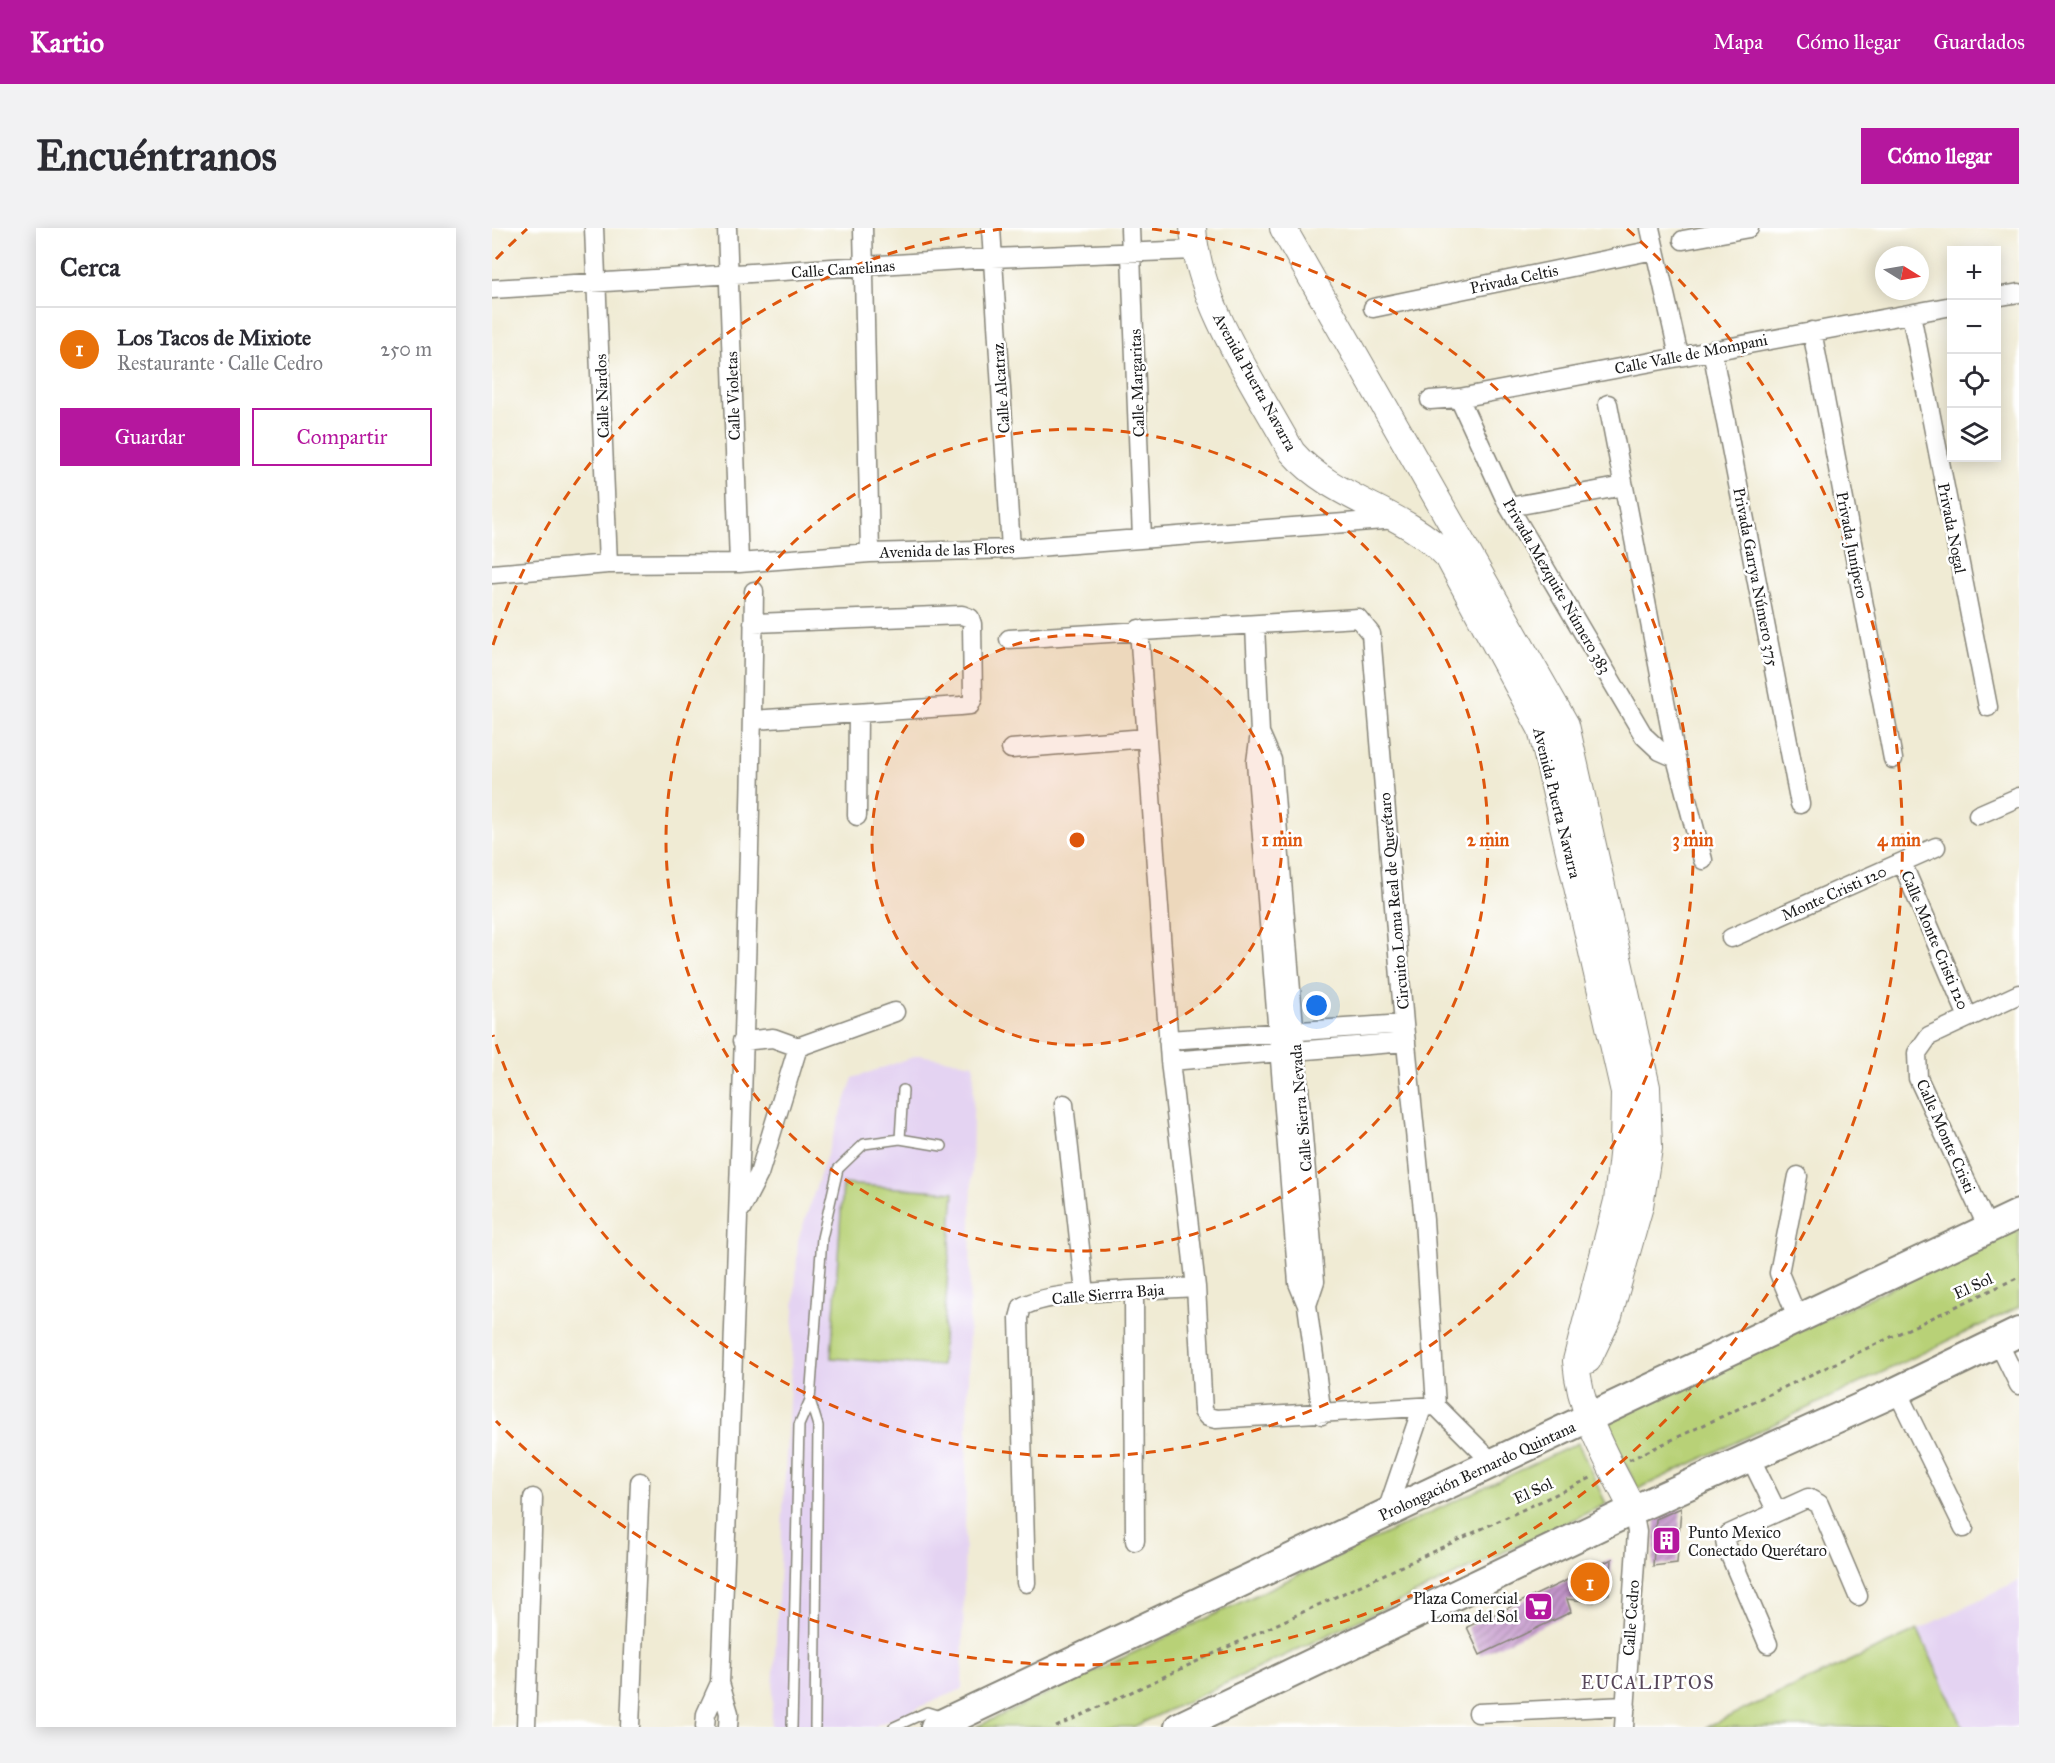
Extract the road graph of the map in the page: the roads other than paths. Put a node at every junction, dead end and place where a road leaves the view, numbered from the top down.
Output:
1 (594, 228) edge
2 (727, 228) edge
3 (863, 228) edge
4 (991, 228) edge
5 (1130, 228) edge
6 (1283, 228) edge
7 (1650, 228) edge
8 (1749, 228) edge
9 (1194, 239) edge
10 (1683, 240) dead end
11 (1654, 250) junction
12 (1132, 253) junction
13 (992, 258) junction
14 (865, 268) junction
15 (728, 276) junction
16 (597, 284) junction
17 (492, 290) edge
18 (2019, 293) edge
19 (2001, 296) edge
20 (1947, 307) edge
21 (1373, 308) dead end
22 (1911, 314) junction
23 (1812, 332) junction
24 (1712, 350) junction
25 (1679, 356) junction
26 (1459, 398) junction
27 (1430, 400) dead end
28 (1608, 404) dead end
29 (1624, 486) junction
30 (1437, 504) junction
31 (1509, 507) junction
32 (1401, 519) junction
33 (1142, 538) junction
34 (1011, 549) junction
35 (870, 553) junction
36 (739, 563) junction
37 (608, 564) junction
38 (492, 573) edge
39 (754, 591) dead end
40 (753, 623) junction
41 (1256, 626) junction
42 (1138, 629) junction
43 (1009, 639) dead end
44 (1988, 706) dead end
45 (858, 714) junction
46 (753, 720) junction
47 (1146, 738) junction
48 (1011, 749) dead end
49 (1676, 758) junction
50 (1893, 759) dead end
51 (2017, 802) edge
52 (1800, 804) dead end
53 (1978, 815) dead end
54 (857, 816) dead end
55 (1936, 847) dead end
56 (1703, 860) dead end
57 (1902, 863) junction
58 (1731, 938) dead end
59 (1603, 945) junction
60 (2019, 994) edge
61 (895, 1012) dead end
62 (1968, 1017) junction
63 (1286, 1031) junction
64 (1405, 1033) junction
65 (1168, 1040) junction
66 (742, 1041) junction
67 (798, 1047) junction
68 (1288, 1052) junction
69 (1170, 1061) junction
70 (903, 1090) dead end
71 (1064, 1104) dead end
72 (900, 1139) junction
73 (942, 1146) dead end
74 (1798, 1176) dead end
75 (739, 1212) junction
76 (2019, 1214) edge
77 (1988, 1228) junction
78 (1196, 1287) junction
79 (1134, 1292) junction
80 (1085, 1293) junction
81 (1798, 1319) junction
82 (2009, 1337) edge
83 (2019, 1385) edge
84 (1897, 1391) junction
85 (810, 1400) junction
86 (1429, 1407) junction
87 (1322, 1415) junction
88 (1588, 1418) junction
89 (799, 1425) junction
90 (818, 1426) junction
91 (1750, 1457) junction
92 (1494, 1464) junction
93 (640, 1482) dead end
94 (533, 1498) dead end
95 (1633, 1510) junction
96 (1777, 1512) junction
97 (1386, 1514) junction
98 (1964, 1528) dead end
99 (1135, 1541) dead end
100 (1026, 1582) dead end
101 (1858, 1596) dead end
102 (1767, 1644) dead end
103 (720, 1683) junction
104 (1626, 1706) junction
105 (1478, 1713) dead end
106 (939, 1725) edge
107 (526, 1727) edge
108 (630, 1727) edge
109 (705, 1727) edge
110 (728, 1727) edge
111 (792, 1727) edge
112 (815, 1727) edge
113 (894, 1727) edge
114 (1179, 1727) edge
115 (1624, 1727) edge

1 - 16 street, Calle Nardos
2 - 15 street, Calle Violetas
3 - 14 street
4 - 13 street, Calle Alcatraz
5 - 12 street, Calle Margaritas
6 - 30 street, Avenida Puerta Navarra
7 - 11 street
8 - 10 street
9 - 12 street, Calle Camelinas
9 - 32 street, Avenida Puerta Navarra
11 - 21 street, Privada Celtis
11 - 25 street
12 - 13 street, Calle Camelinas
12 - 33 street, Calle Margaritas
13 - 14 street, Calle Camelinas
13 - 34 street, Calle Alcatraz
14 - 15 street, Calle Camelinas
14 - 35 street
15 - 16 street, Calle Camelinas
15 - 36 street, Calle Violetas
16 - 17 street, Calle Camelinas
16 - 37 street, Calle Nardos
18 - 19 street
20 - 22 street, Calle Valle de Mompani
22 - 23 street, Calle Valle de Mompani
22 - 44 street, Privada Nogal
23 - 24 street, Calle Valle de Mompani
23 - 50 street, Privada Junípero
24 - 25 street, Calle Valle de Mompani
24 - 52 street, Privada Garrya Número 375
25 - 26 street, Calle Valle de Mompani
26 - 27 street, Calle Valle de Mompani
26 - 31 street, Privada Mezquite Número 383
28 - 29 street
29 - 31 street
29 - 49 street
30 - 32 street
30 - 59 street, Avenida Puerta Navarra
31 - 49 street, Privada Mezquite Número 383
32 - 33 street, Avenida de las Flores
32 - 59 street, Avenida Puerta Navarra
33 - 34 street, Avenida de las Flores
34 - 35 street, Avenida de las Flores
35 - 36 street, Avenida de las Flores
36 - 37 street, Avenida de las Flores
37 - 38 street, Avenida de las Flores
39 - 40 street
40 - 45 street
40 - 46 street
41 - 42 street, Circuito Loma Real de Querétaro
41 - 63 street, Calle Sierra Nevada
41 - 64 street, Circuito Loma Real de Querétaro
42 - 43 street, Circuito Loma Real de Querétaro
42 - 47 street
45 - 46 street
45 - 54 street
46 - 66 street
47 - 48 street
47 - 65 street
49 - 56 street
51 - 53 street
55 - 57 street, Monte Cristi 120
57 - 58 street, Monte Cristi 120
57 - 62 street, Calle Monte Cristi 120
59 - 88 street, Avenida Puerta Navarra
60 - 62 street, Calle Monte Cristi
61 - 67 street
62 - 77 street, Calle Monte Cristi
63 - 64 street
63 - 65 street
63 - 68 street, Calle Sierra Nevada
64 - 68 street
64 - 86 street, Circuito Loma Real de Querétaro
65 - 69 street
66 - 67 street
66 - 75 street
67 - 75 street
68 - 69 street
68 - 87 street, Calle Sierra Nevada
69 - 78 street
70 - 72 lane
71 - 80 street
72 - 73 lane
72 - 85 lane
74 - 81 street
75 - 103 street
76 - 77 main road, Prolongación Bernardo Quintana
77 - 81 main road, Prolongación Bernardo Quintana
78 - 79 street, Calle Sierrra Baja
78 - 87 street
79 - 80 street, Calle Sierrra Baja
79 - 99 street
80 - 100 street, Calle Sierrra Baja
81 - 88 main road, Prolongación Bernardo Quintana
82 - 83 street
82 - 84 main road
84 - 91 main road
84 - 98 street
85 - 89 lane
85 - 90 lane
86 - 87 street
86 - 92 street
86 - 97 street, Circuito Loma Real de Querétaro
88 - 92 main road, Prolongación Bernardo Quintana
88 - 95 street, Avenida Puerta Navarra
89 - 90 lane
89 - 111 lane
90 - 112 lane
91 - 95 main road
91 - 96 street
92 - 97 main road, Prolongación Bernardo Quintana
93 - 108 street
94 - 107 street
95 - 104 street, Calle Cedro
95 - 114 main road
96 - 101 street
96 - 102 street
97 - 106 main road, Prolongación Bernardo Quintana
103 - 109 street
103 - 110 street
104 - 105 street
104 - 115 street, Calle Cedro
106 - 113 lane

